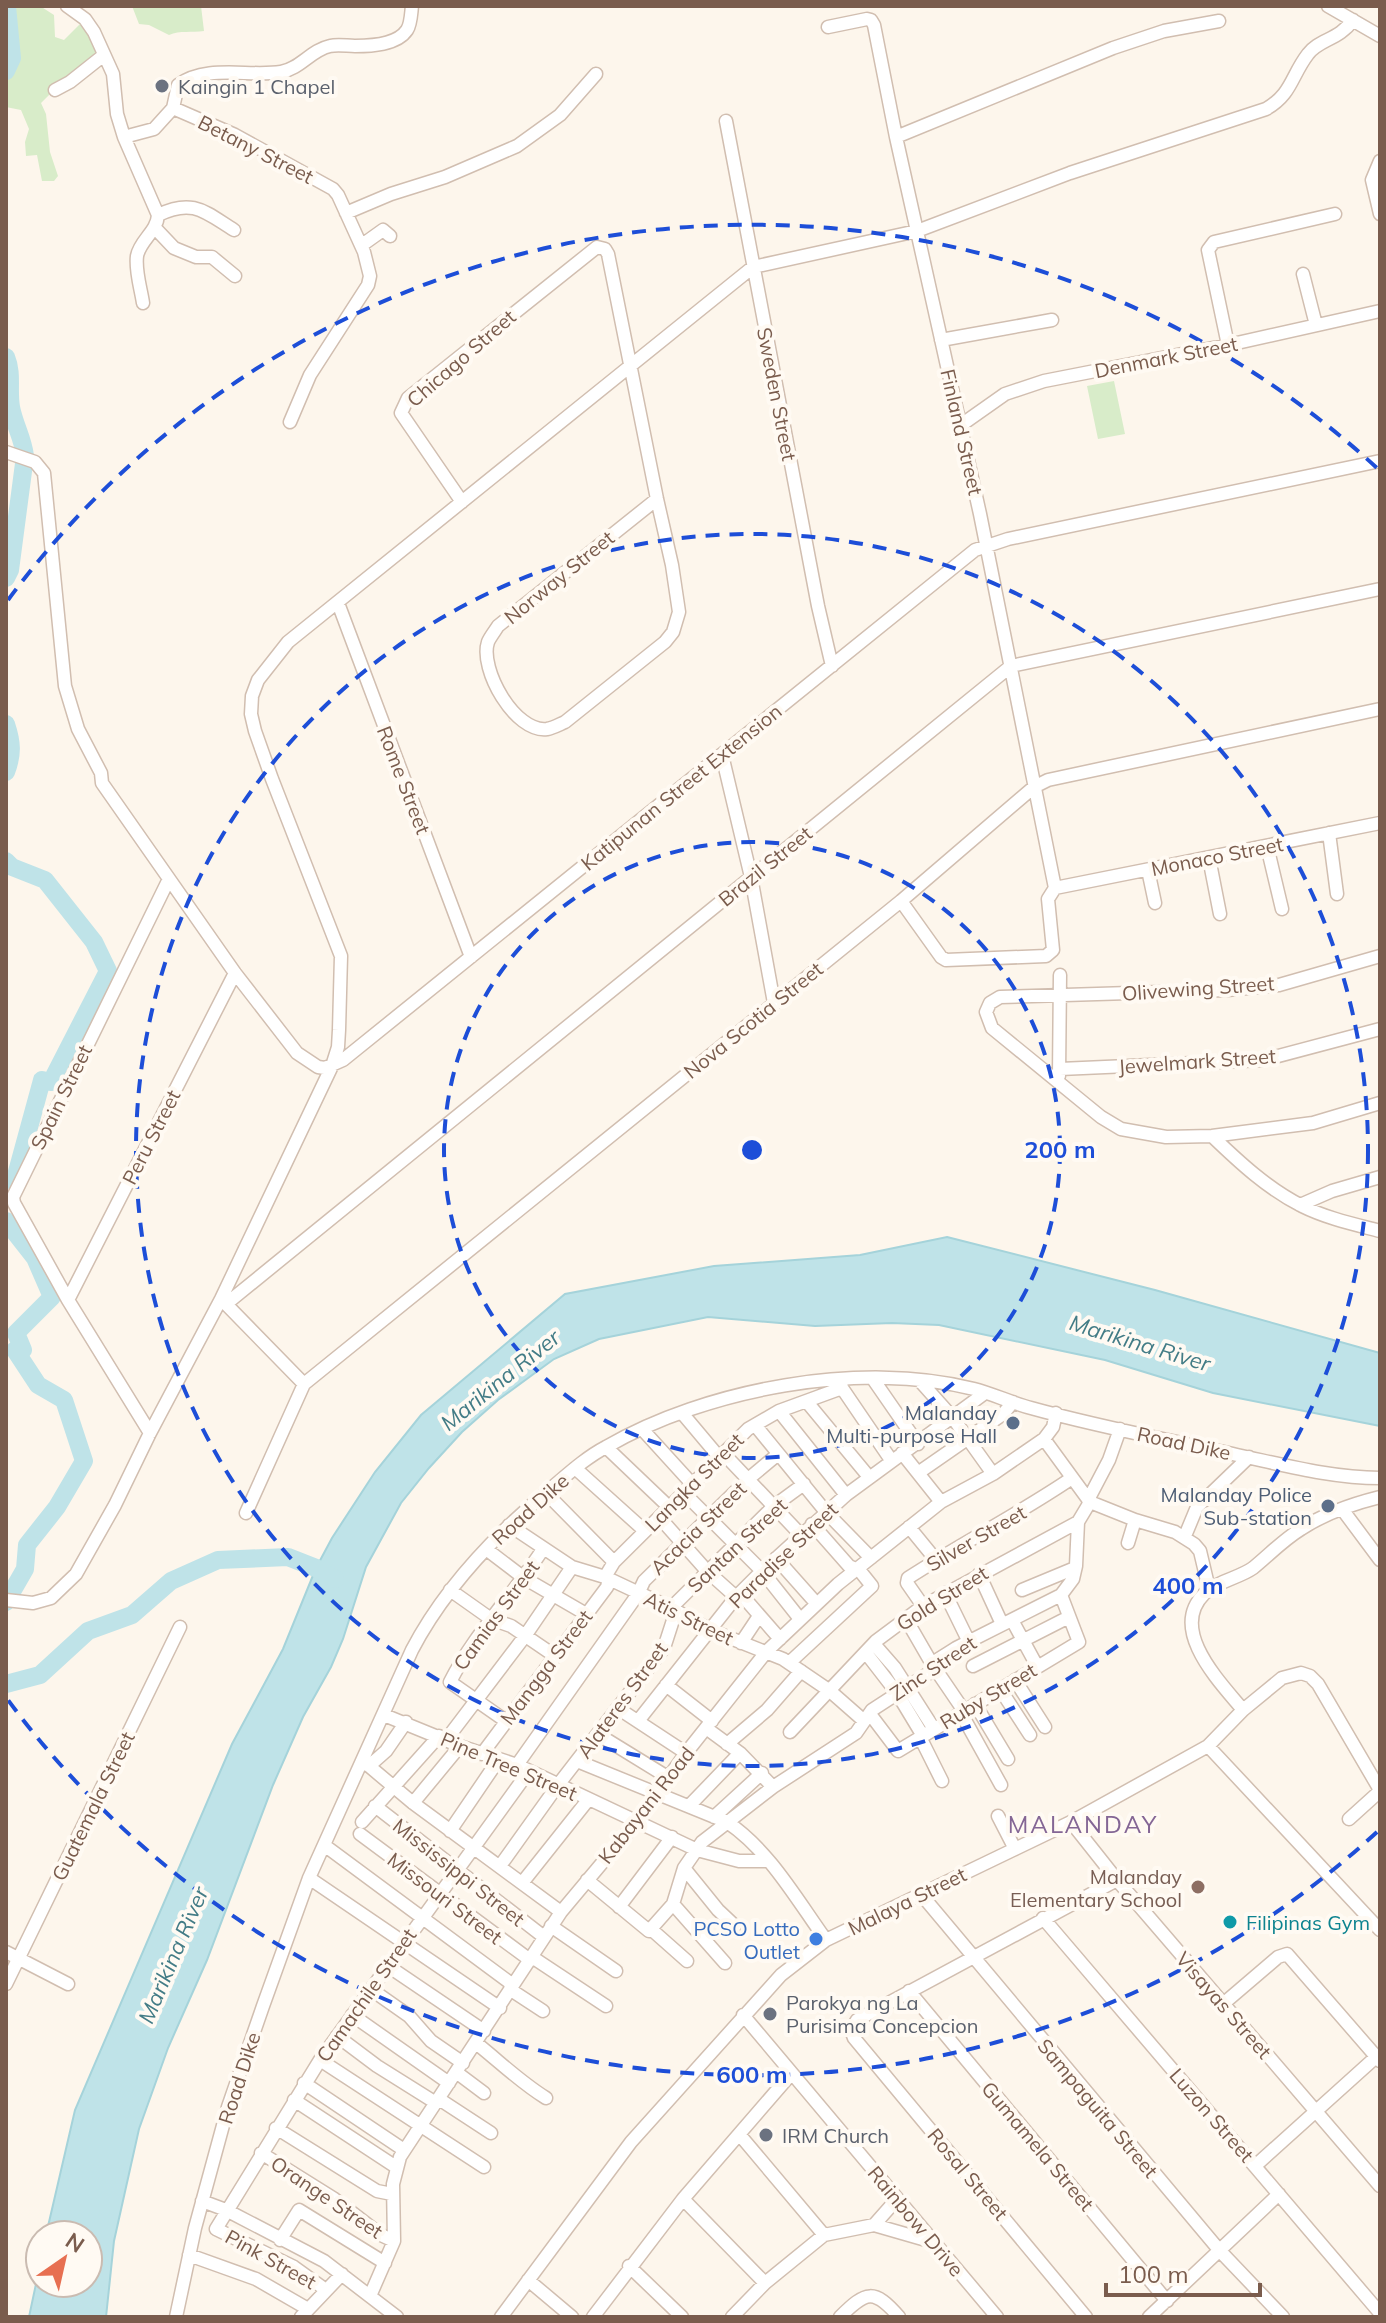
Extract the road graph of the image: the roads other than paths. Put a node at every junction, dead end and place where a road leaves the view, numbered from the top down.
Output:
1 (67, 6) edge
2 (412, 6) edge
3 (1328, 6) edge
4 (1353, 20) junction
5 (1219, 21) dead end
6 (828, 27) dead end
7 (1380, 36) edge
8 (104, 55) junction
9 (596, 74) dead end
10 (55, 90) dead end
11 (173, 108) junction
12 (726, 121) dead end
13 (124, 137) junction
14 (896, 137) junction
15 (1380, 161) edge
16 (346, 213) junction
17 (1335, 214) dead end
18 (1380, 214) edge
19 (157, 222) junction
20 (234, 230) dead end
21 (917, 231) junction
22 (390, 236) dead end
23 (362, 245) junction
24 (608, 254) joint
25 (753, 267) junction
26 (1303, 274) dead end
27 (235, 276) dead end
28 (143, 303) dead end
29 (1380, 311) edge
30 (1052, 320) dead end
31 (1316, 325) junction
32 (941, 340) junction
33 (1228, 345) junction
34 (630, 368) junction
35 (290, 422) dead end
36 (961, 425) junction
37 (17, 457) edge
38 (1380, 461) edge
39 (657, 499) junction
40 (462, 502) junction
41 (985, 545) junction
42 (1380, 589) edge
43 (338, 603) junction
44 (832, 666) junction
45 (1011, 666) junction
46 (1380, 709) edge
47 (722, 755) junction
48 (1034, 787) junction
49 (1380, 823) edge
50 (1329, 833) junction
51 (1267, 846) junction
52 (1209, 858) junction
53 (1148, 870) junction
54 (751, 877) junction
55 (168, 881) junction
56 (1055, 888) junction
57 (1337, 894) dead end
58 (901, 901) junction
59 (1155, 903) dead end
60 (1282, 909) dead end
61 (1220, 914) dead end
62 (1380, 956) edge
63 (471, 957) junction
64 (235, 973) junction
65 (1060, 975) dead end
66 (1060, 996) junction
67 (774, 1003) junction
68 (1380, 1029) edge
69 (332, 1066) junction
70 (1059, 1075) junction
71 (1380, 1103) edge
72 (1212, 1136) junction
73 (1380, 1177) edge
74 (1300, 1205) junction
75 (1380, 1231) edge
76 (68, 1300) junction
77 (223, 1302) junction
78 (873, 1379) junction
79 (920, 1381) junction
80 (304, 1384) junction
81 (841, 1384) junction
82 (985, 1393) junction
83 (807, 1402) junction
84 (1013, 1402) junction
85 (779, 1411) junction
86 (682, 1413) junction
87 (1056, 1413) junction
88 (953, 1418) junction
89 (755, 1425) junction
90 (642, 1429) junction
91 (1120, 1429) junction
92 (150, 1433) junction
93 (968, 1439) junction
94 (1044, 1439) junction
95 (918, 1444) junction
96 (606, 1447) junction
97 (721, 1455) junction
98 (777, 1455) junction
99 (896, 1456) junction
100 (1249, 1457) junction
101 (575, 1468) junction
102 (918, 1473) junction
103 (993, 1474) junction
104 (869, 1477) junction
105 (1072, 1478) junction
106 (1380, 1478) edge
107 (747, 1480) junction
108 (804, 1484) junction
109 (689, 1489) junction
110 (546, 1493) junction
111 (846, 1495) junction
112 (1380, 1497) edge
113 (1089, 1501) junction
114 (941, 1502) junction
115 (774, 1506) junction
116 (670, 1508) junction
117 (1342, 1509) junction
118 (826, 1512) junction
119 (246, 1513) dead end
120 (709, 1517) junction
121 (660, 1518) junction
122 (1135, 1520) junction
123 (1078, 1522) junction
124 (812, 1524) junction
125 (509, 1525) junction
126 (909, 1527) junction
127 (645, 1531) junction
128 (801, 1535) junction
129 (1185, 1536) junction
130 (683, 1543) junction
131 (1128, 1543) dead end
132 (735, 1546) junction
133 (486, 1549) junction
134 (543, 1549) junction
135 (776, 1558) junction
136 (871, 1558) junction
137 (936, 1560) junction
138 (1380, 1560) edge
139 (614, 1562) junction
140 (572, 1567) junction
141 (1075, 1568) junction
142 (856, 1569) junction
143 (707, 1571) junction
144 (762, 1571) junction
145 (979, 1574) junction
146 (524, 1578) junction
147 (607, 1578) junction
148 (1209, 1589) junction
149 (450, 1590) junction
150 (1022, 1590) dead end
151 (945, 1593) junction
152 (638, 1594) junction
153 (738, 1595) junction
154 (1061, 1595) junction
155 (553, 1596) junction
156 (8, 1601) edge
157 (816, 1603) junction
158 (923, 1606) junction
159 (673, 1609) junction
160 (586, 1614) junction
161 (759, 1616) junction
162 (1069, 1617) junction
163 (491, 1619) junction
164 (800, 1619) junction
165 (906, 1619) junction
166 (1007, 1622) junction
167 (180, 1627) dead end
168 (710, 1630) junction
169 (525, 1636) junction
170 (780, 1639) junction
171 (1022, 1639) junction
172 (969, 1642) junction
173 (741, 1643) junction
174 (870, 1648) junction
175 (767, 1651) junction
176 (555, 1656) junction
177 (789, 1663) junction
178 (934, 1666) junction
179 (973, 1666) dead end
180 (1037, 1666) junction
181 (801, 1671) junction
182 (1015, 1680) junction
183 (666, 1685) junction
184 (1000, 1689) junction
185 (902, 1690) junction
186 (830, 1691) junction
187 (477, 1701) junction
188 (619, 1709) junction
189 (967, 1709) junction
190 (1243, 1710) junction
191 (384, 1715) junction
192 (867, 1717) junction
193 (506, 1721) junction
194 (638, 1721) junction
195 (406, 1722) junction
196 (709, 1724) junction
197 (1045, 1727) dead end
198 (790, 1732) dead end
199 (925, 1734) junction
200 (599, 1735) junction
201 (1030, 1735) dead end
202 (443, 1738) junction
203 (727, 1744) junction
204 (460, 1746) junction
205 (1208, 1746) junction
206 (896, 1750) joint
207 (686, 1753) junction
208 (740, 1753) junction
209 (482, 1754) junction
210 (499, 1759) junction
211 (1008, 1759) dead end
212 (577, 1761) junction
213 (365, 1763) junction
214 (523, 1768) junction
215 (762, 1773) junction
216 (669, 1778) junction
217 (942, 1781) dead end
218 (558, 1785) junction
219 (1001, 1785) dead end
220 (393, 1786) junction
221 (773, 1787) junction
222 (1380, 1791) edge
223 (657, 1793) junction
224 (588, 1800) junction
225 (413, 1803) junction
226 (375, 1806) junction
227 (689, 1806) junction
228 (998, 1816) dead end
229 (1349, 1819) dead end
230 (638, 1820) junction
231 (720, 1820) junction
232 (1071, 1822) junction
233 (450, 1831) junction
234 (672, 1837) junction
235 (324, 1845) junction
236 (474, 1848) junction
237 (1015, 1849) junction
238 (697, 1850) junction
239 (768, 1861) junction
240 (500, 1866) junction
241 (684, 1868) junction
242 (457, 1871) junction
243 (309, 1878) junction
244 (587, 1880) junction
245 (1117, 1880) junction
246 (522, 1883) junction
247 (920, 1893) junction
248 (438, 1894) junction
249 (673, 1904) junction
250 (619, 1907) junction
251 (561, 1912) junction
252 (422, 1917) junction
253 (1043, 1918) junction
254 (735, 1926) dead end
255 (1380, 1930) edge
256 (650, 1931) junction
257 (547, 1932) junction
258 (826, 1940) junction
259 (404, 1942) junction
260 (6, 1952) edge
261 (970, 1956) junction
262 (19, 1958) junction
263 (531, 1959) junction
264 (687, 1961) dead end
265 (725, 1963) dead end
266 (388, 1966) junction
267 (616, 1971) dead end
268 (6, 1984) edge
269 (68, 1984) dead end
270 (512, 1988) junction
271 (372, 1990) junction
272 (909, 1991) junction
273 (1223, 2004) junction
274 (606, 2006) dead end
275 (500, 2008) junction
276 (543, 2011) dead end
277 (352, 2015) junction
278 (743, 2015) junction
279 (484, 2031) junction
280 (337, 2036) junction
281 (476, 2043) junction
282 (1378, 2059) edge
283 (320, 2060) junction
284 (456, 2073) junction
285 (791, 2074) junction
286 (304, 2083) junction
287 (484, 2093) dead end
288 (546, 2098) dead end
289 (294, 2100) junction
290 (437, 2101) junction
291 (1316, 2112) junction
292 (421, 2125) junction
293 (276, 2128) junction
294 (491, 2133) dead end
295 (739, 2134) junction
296 (404, 2150) junction
297 (261, 2153) junction
298 (1255, 2166) junction
299 (396, 2167) junction
300 (484, 2167) dead end
301 (1380, 2186) edge
302 (392, 2194) junction
303 (1279, 2194) junction
304 (683, 2199) junction
305 (897, 2199) junction
306 (202, 2201) junction
307 (226, 2210) junction
308 (874, 2225) junction
309 (216, 2229) joint
310 (824, 2235) junction
311 (280, 2240) junction
312 (394, 2241) junction
313 (934, 2242) junction
314 (1220, 2251) junction
315 (189, 2255) junction
316 (385, 2263) junction
317 (629, 2266) junction
318 (342, 2274) junction
319 (528, 2280) junction
320 (765, 2283) junction
321 (326, 2290) junction
322 (370, 2296) junction
323 (1167, 2301) junction
324 (305, 2313) edge
325 (1380, 2313) edge
326 (995, 2316) edge
327 (176, 2317) edge
328 (397, 2317) edge
329 (501, 2317) edge
330 (572, 2317) edge
331 (593, 2317) edge
332 (682, 2317) edge
333 (732, 2317) edge
334 (840, 2317) edge
335 (899, 2317) edge
336 (1086, 2317) edge
337 (1149, 2317) edge
338 (1283, 2317) edge

1 - 8 street
2 - 11 street
3 - 4 street
4 - 7 street
4 - 21 street
5 - 14 street
6 - 14 street, Finland Street
8 - 10 street
8 - 13 street
9 - 16 street
11 - 13 street, Betany Street
11 - 16 street, Betany Street
12 - 25 street, Sweden Street
13 - 19 street
14 - 21 street, Finland Street
15 - 18 street
16 - 23 street, Betany Street
17 - 33 street
19 - 20 street
19 - 27 street
19 - 28 street
21 - 25 street
21 - 32 street, Finland Street
22 - 23 street
23 - 35 street, Betany Street
24 - 34 street, Norway Street
24 - 40 street, Chicago Street
25 - 34 street
25 - 44 street, Sweden Street
26 - 31 street
29 - 31 street, Denmark Street
30 - 32 street
31 - 33 street, Denmark Street
32 - 36 street, Finland Street
33 - 36 street, Denmark Street
34 - 39 street, Norway Street
34 - 40 street
36 - 41 street, Finland Street
37 - 55 street
38 - 41 street, Katipunan Street Extension
39 - 39 street, Norway Street
40 - 43 street
41 - 44 street, Katipunan Street Extension
41 - 45 street, Finland Street
42 - 45 street, Brazil Street
43 - 63 street, Rome Street
43 - 69 street
44 - 47 street, Katipunan Street Extension
45 - 48 street, Finland Street
45 - 54 street, Brazil Street
46 - 48 street, Nova Scotia Street
47 - 54 street
47 - 63 street, Katipunan Street Extension
48 - 56 street, Finland Street
48 - 58 street, Nova Scotia Street
49 - 50 street, Monaco Street
50 - 51 street, Monaco Street
50 - 57 street
51 - 52 street, Monaco Street
51 - 60 street
52 - 53 street, Monaco Street
52 - 61 street
53 - 56 street, Monaco Street
53 - 59 street
54 - 67 street
54 - 77 street, Brazil Street
55 - 64 street
55 - 76 street, Spain Street
56 - 58 street, Finland Street
58 - 67 street, Nova Scotia Street
62 - 66 street, Olivewing Street
63 - 69 street, Katipunan Street Extension
64 - 69 street
64 - 76 street, Peru Street
65 - 66 street
66 - 70 street
66 - 70 street, Olivewing Street
67 - 80 street, Nova Scotia Street
68 - 70 street, Jewelmark Street
69 - 77 street
70 - 72 street
71 - 72 street
72 - 74 street
73 - 74 street
74 - 75 street
76 - 92 street, Spain Street
77 - 80 street
77 - 92 street
78 - 79 street, Road Dike
78 - 81 street, Road Dike
78 - 95 street
79 - 82 street, Road Dike
79 - 88 street
80 - 119 street, Nova Scotia Street
81 - 83 street, Langka Street
81 - 86 street, Road Dike
81 - 99 street
82 - 84 street, Road Dike
82 - 88 street, Paradise Street
83 - 85 street, Langka Street
83 - 104 street
84 - 87 street, Road Dike
84 - 93 street
85 - 89 street, Langka Street
85 - 111 street
86 - 90 street, Road Dike
86 - 97 street
87 - 91 street, Road Dike
87 - 94 street
88 - 93 street
88 - 95 street, Paradise Street
89 - 97 street, Langka Street
89 - 98 street
90 - 96 street, Road Dike
90 - 109 street
91 - 100 street, Road Dike
91 - 113 street
92 - 156 street
93 - 102 street
93 - 103 street
94 - 103 street, Kabayani Road
94 - 105 street
95 - 99 street, Paradise Street
96 - 101 street, Road Dike
96 - 116 street
97 - 107 street
97 - 109 street, Langka Street
98 - 107 street, Acacia Street
98 - 108 street
99 - 102 street
99 - 104 street, Paradise Street
100 - 106 street, Road Dike
100 - 129 street
101 - 110 street, Road Dike
101 - 127 street
102 - 114 street
103 - 114 street, Kabayani Road
104 - 111 street, Paradise Street
105 - 113 street
105 - 137 street, Silver Street
107 - 115 street
107 - 120 street, Acacia Street
108 - 115 street, Santan Street
108 - 118 street
109 - 116 street, Langka Street
109 - 120 street
110 - 125 street, Road Dike
110 - 139 street
111 - 118 street, Paradise Street
112 - 117 street
113 - 122 street
113 - 123 street
114 - 126 street, Kabayani Road
115 - 128 street
115 - 132 street, Santan Street
116 - 121 street, Langka Street
117 - 138 street
117 - 148 street
118 - 124 street, Paradise Street
118 - 136 street
120 - 130 street, Acacia Street
120 - 132 street
121 - 127 street, Langka Street
121 - 130 street
122 - 129 street
122 - 131 street
123 - 141 street
123 - 145 street, Gold Street
124 - 128 street, Paradise Street
124 - 142 street
125 - 133 street, Road Dike
125 - 134 street, Atis Street
126 - 136 street, Kabayani Road
126 - 137 street
127 - 139 street, Langka Street
128 - 135 street, Paradise Street
129 - 148 street
130 - 143 street
130 - 152 street, Acacia Street
132 - 143 street, Santan Street
132 - 144 street
133 - 146 street
133 - 149 street, Road Dike
134 - 140 street, Atis Street
134 - 146 street, Camias Street
135 - 144 street, Paradise Street
135 - 157 street
136 - 142 street, Kabayani Road
137 - 158 street, Silver Street
139 - 147 street, Langka Street
140 - 147 street, Atis Street
140 - 155 street
141 - 150 street
141 - 154 street
142 - 157 street, Kabayani Road
142 - 177 street
143 - 153 street
143 - 159 street, Santan Street
144 - 153 street, Paradise Street
144 - 164 street
145 - 151 street, Gold Street
145 - 166 street
146 - 155 street
146 - 163 street, Camias Street
147 - 152 street, Atis Street
147 - 160 street, Mangga Street
148 - 190 street
149 - 163 street
149 - 191 street, Road Dike
151 - 158 street, Gold Street
151 - 172 street
152 - 159 street, Atis Street
152 - 214 street, Acacia Street
153 - 161 street
153 - 168 street, Paradise Street
154 - 162 street
154 - 166 street, Zinc Street
155 - 160 street
155 - 169 street
157 - 164 street, Kabayani Road
158 - 165 street, Gold Street
159 - 168 street, Atis Street
159 - 188 street, Alateres Street
160 - 176 street, Mangga Street
161 - 170 street
161 - 173 street
162 - 171 street
162 - 180 street, Ruby Street
163 - 169 street
163 - 187 street, Camias Street
164 - 170 street, Kabayani Road
165 - 174 street, Gold Street
165 - 178 street
166 - 171 street
166 - 172 street, Zinc Street
167 - 262 street, Guatemala Street
168 - 173 street, Atis Street
168 - 183 street, Paradise Street
169 - 176 street
169 - 187 street
170 - 175 street, Kabayani Road
171 - 179 street
171 - 180 street
172 - 178 street, Zinc Street
173 - 175 street, Atis Street
174 - 185 street
174 - 186 street, Gold Street
175 - 177 street, Atis Street
175 - 196 street, Kabayani Road
176 - 193 street, Mangga Street
177 - 181 street, Atis Street
178 - 185 street, Zinc Street
178 - 189 street
180 - 182 street, Ruby Street
181 - 186 street, Atis Street
181 - 203 street
182 - 184 street, Ruby Street
182 - 197 street
183 - 194 street, Paradise Street
183 - 196 street
184 - 189 street, Ruby Street
184 - 201 street
185 - 192 street, Zinc Street
185 - 199 street
186 - 192 street, Atis Street
186 - 198 street, Gold Street
187 - 193 street
187 - 202 street
188 - 194 street
188 - 200 street, Alateres Street
189 - 199 street, Ruby Street
189 - 211 street
189 - 219 street
190 - 205 street, Malaya Street
190 - 222 street, Malaya Street
191 - 195 street, Pine Tree Street
191 - 213 street, Road Dike
192 - 206 street, Atis Street
192 - 221 street, Zinc Street
193 - 209 street, Mangga Street
194 - 207 street
195 - 202 street, Pine Tree Street
195 - 213 street
196 - 203 street
196 - 207 street, Kabayani Road
199 - 206 street, Ruby Street
199 - 217 street
200 - 212 street, Alateres Street
200 - 216 street
202 - 204 street, Pine Tree Street
202 - 220 street
203 - 208 street
204 - 209 street, Pine Tree Street
204 - 225 street
205 - 232 street, Malaya Street
205 - 255 street
207 - 216 street, Kabayani Road
208 - 215 street
208 - 227 street
209 - 210 street, Pine Tree Street
210 - 214 street, Pine Tree Street
210 - 233 street
212 - 218 street, Alateres Street
212 - 223 street
213 - 220 street
213 - 235 street, Road Dike
214 - 218 street, Pine Tree Street
214 - 236 street, Camachile Street
215 - 221 street
215 - 231 street
216 - 223 street, Kabayani Road
218 - 224 street, Pine Tree Street
218 - 240 street, Alateres Street
220 - 225 street
220 - 226 street
221 - 231 street, Zinc Street
222 - 229 street
223 - 227 street
223 - 230 street, Kabayani Road
224 - 230 street, Pine Tree Street
224 - 246 street
225 - 233 street
226 - 242 street, Mississippi Street
226 - 248 street, Missouri Street
227 - 231 street
228 - 237 street
230 - 234 street, Pine Tree Street
230 - 244 street, Kabayani Road
231 - 238 street
231 - 239 street
232 - 237 street, Malaya Street
232 - 245 street, Visayas Street
233 - 236 street
234 - 238 street, Pine Tree Street
234 - 250 street
235 - 243 street, Road Dike
235 - 252 street
236 - 240 street
236 - 242 street, Camachile Street
237 - 247 street, Malaya Street
238 - 239 street, Pine Tree Street
238 - 241 street
239 - 258 street
240 - 246 street
241 - 249 street
241 - 254 street
242 - 248 street, Camachile Street
242 - 257 street, Mississippi Street
243 - 259 street
243 - 306 street, Road Dike
244 - 250 street
244 - 251 street, Kabayani Road
245 - 253 street
245 - 273 street, Visayas Street
246 - 251 street
247 - 258 street, Malaya Street
247 - 261 street, Sampaguita Street
248 - 252 street, Camachile Street
248 - 263 street, Missouri Street
249 - 256 street
249 - 265 street
250 - 256 street
251 - 257 street, Kabayani Road
252 - 259 street, Camachile Street
252 - 270 street
253 - 261 street
253 - 298 street, Luzon Street
256 - 264 street
257 - 263 street, Kabayani Road
257 - 267 street, Mississippi Street
258 - 278 street, Malaya Street
259 - 266 street, Camachile Street
259 - 275 street
260 - 262 street
261 - 272 street
261 - 314 street, Sampaguita Street
262 - 268 street, Guatemala Street
262 - 269 street
263 - 270 street, Kabayani Road
263 - 274 street, Missouri Street
266 - 271 street, Camachile Street
266 - 279 street
270 - 275 street, Kabayani Road
270 - 276 street
271 - 277 street, Camachile Street
271 - 284 street
272 - 323 street, Gumamela Street
272 - 336 street, Rosal Street
273 - 282 street
273 - 291 street, Visayas Street
275 - 279 street, Kabayani Road
277 - 280 street, Camachile Street
277 - 284 street
278 - 285 street, Rainbow Drive
278 - 319 street, Malaya Street
279 - 281 street, Kabayani Road
280 - 283 street, Camachile Street
280 - 290 street
281 - 284 street, Kabayani Road
281 - 288 street
282 - 291 street
283 - 286 street, Camachile Street
283 - 292 street
284 - 287 street
284 - 290 street, Kabayani Road
285 - 295 street
285 - 305 street, Rainbow Drive
286 - 289 street, Camachile Street
286 - 296 street
289 - 293 street, Camachile Street
289 - 299 street
290 - 292 street, Kabayani Road
290 - 294 street
291 - 298 street
291 - 301 street, Visayas Street
292 - 296 street, Kabayani Road
292 - 300 street
293 - 297 street, Camachile Street
293 - 302 street
295 - 304 street
295 - 310 street
296 - 299 street, Kabayani Road
297 - 307 street, Camachile Street
297 - 312 street, Orange Street
298 - 303 street, Luzon Street
299 - 302 street, Kabayani Road
302 - 312 street, Kabayani Road
303 - 314 street
303 - 325 street, Luzon Street
304 - 317 street
304 - 320 street
305 - 308 street
305 - 313 street, Rainbow Drive
306 - 307 street
306 - 315 street, Road Dike
307 - 309 street, Camachile Street
307 - 311 street
308 - 310 street
308 - 313 street
309 - 321 street, Pink Street
310 - 320 street
311 - 316 street
311 - 318 street
312 - 316 street, Kabayani Road
313 - 326 street, Rainbow Drive
314 - 323 street
314 - 338 street, Sampaguita Street
315 - 324 street
315 - 327 street, Road Dike
316 - 322 street, Kabayani Road
317 - 331 street
317 - 332 street
318 - 321 street
318 - 322 street
319 - 329 street, Malaya Street
319 - 330 street
320 - 333 street
321 - 324 street
322 - 328 street
323 - 337 street
334 - 335 street

